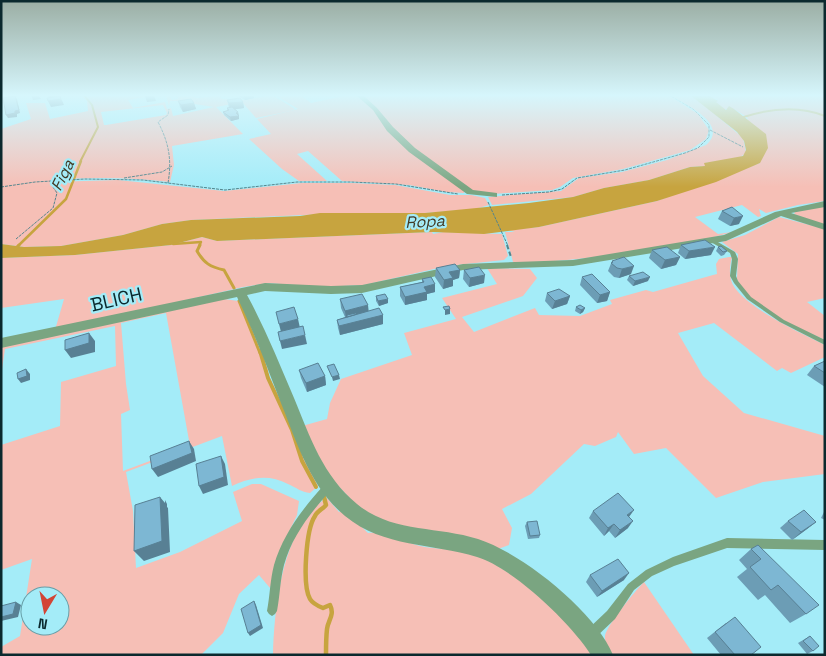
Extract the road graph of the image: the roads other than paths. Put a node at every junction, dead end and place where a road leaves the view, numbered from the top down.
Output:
1 (387, 126) edge
2 (490, 195) road end
3 (825, 204) edge
4 (782, 212) junction
5 (825, 227) edge
6 (712, 240) junction
7 (240, 292) junction
8 (1, 342) edge
9 (825, 343) edge
10 (328, 488) junction
11 (825, 545) edge
12 (272, 611) dead end
13 (590, 635) junction
14 (603, 655) edge

1 - 2 street
3 - 4 street, BLICH
4 - 5 street
4 - 6 street, BLICH
6 - 7 street, BLICH
6 - 9 lane
7 - 8 street, BLICH
7 - 10 street
10 - 12 lane
10 - 13 street
11 - 13 lane
13 - 14 street

